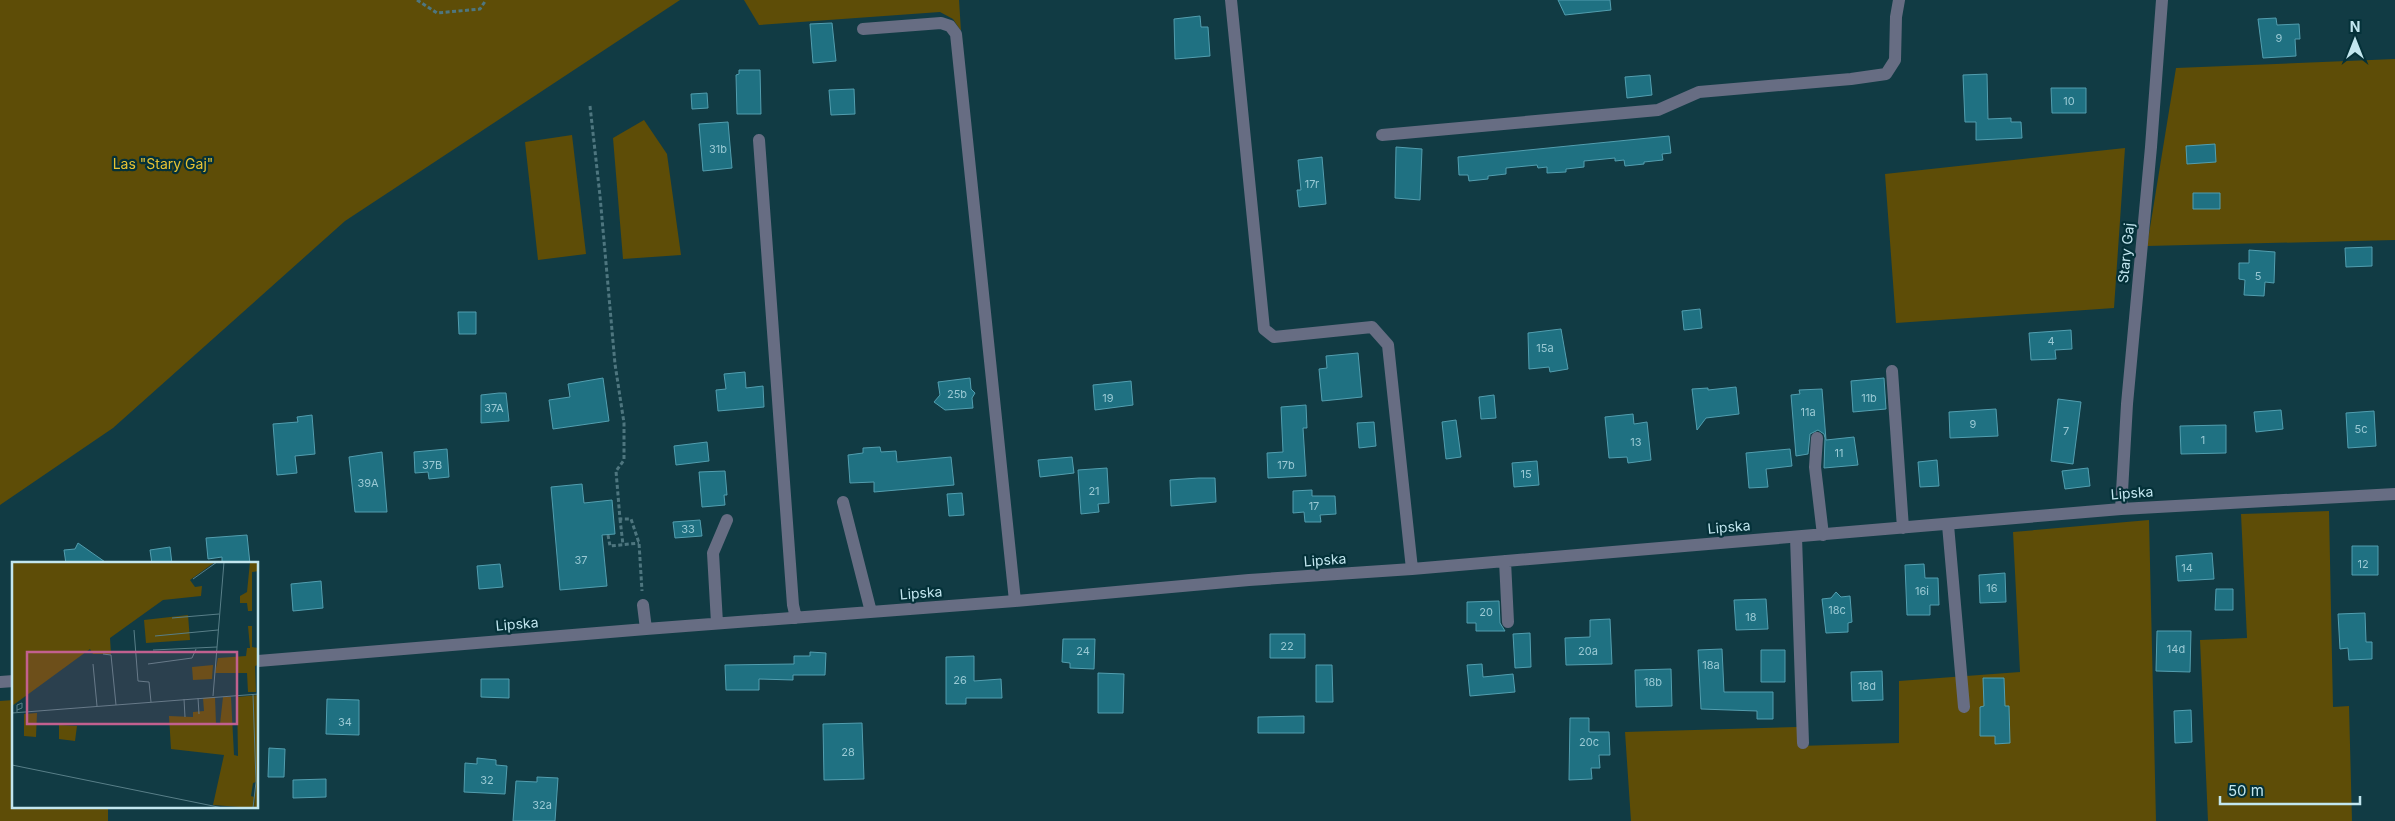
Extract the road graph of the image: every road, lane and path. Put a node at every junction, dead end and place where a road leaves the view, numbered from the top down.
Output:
1 (416, 0) edge
2 (486, 0) edge
3 (1231, 0) edge
4 (1899, 0) edge
5 (2162, 0) edge
6 (863, 29) dead end
7 (590, 106) dead end
8 (1382, 135) dead end
9 (759, 140) dead end
10 (1892, 371) dead end
11 (1816, 438) dead end
12 (2395, 494) edge
13 (843, 502) dead end
14 (2120, 509) junction
15 (620, 519) junction
16 (727, 520) dead end
17 (1948, 525) junction
18 (1903, 528) junction
19 (608, 535) dead end
20 (1823, 535) junction
21 (1796, 537) junction
22 (640, 543) junction
23 (623, 545) junction
24 (1505, 561) junction
25 (1412, 569) junction
26 (1015, 601) junction
27 (643, 604) joint
28 (872, 612) junction
29 (796, 618) junction
30 (1508, 622) dead end
31 (717, 623) junction
32 (646, 628) junction
33 (259, 661) edge
34 (1964, 707) dead end
35 (1803, 743) dead end

1 - 2 path
3 - 25 street
4 - 8 street
5 - 14 street, Stary Gaj
6 - 26 street
7 - 15 path
9 - 29 street
10 - 18 street
11 - 20 street
12 - 14 street, Lipska
13 - 28 street
14 - 17 street, Lipska
15 - 22 path
15 - 23 path
16 - 31 street
17 - 18 street, Lipska
17 - 34 street
18 - 20 street, Lipska
19 - 23 path
20 - 21 street, Lipska
21 - 24 street, Lipska
21 - 35 street
22 - 23 path
22 - 27 path
24 - 25 street, Lipska
24 - 30 street
25 - 26 street, Lipska
26 - 28 street, Lipska
27 - 32 street
28 - 29 street, Lipska
29 - 31 street, Lipska
31 - 32 street, Lipska
32 - 33 street, Lipska

